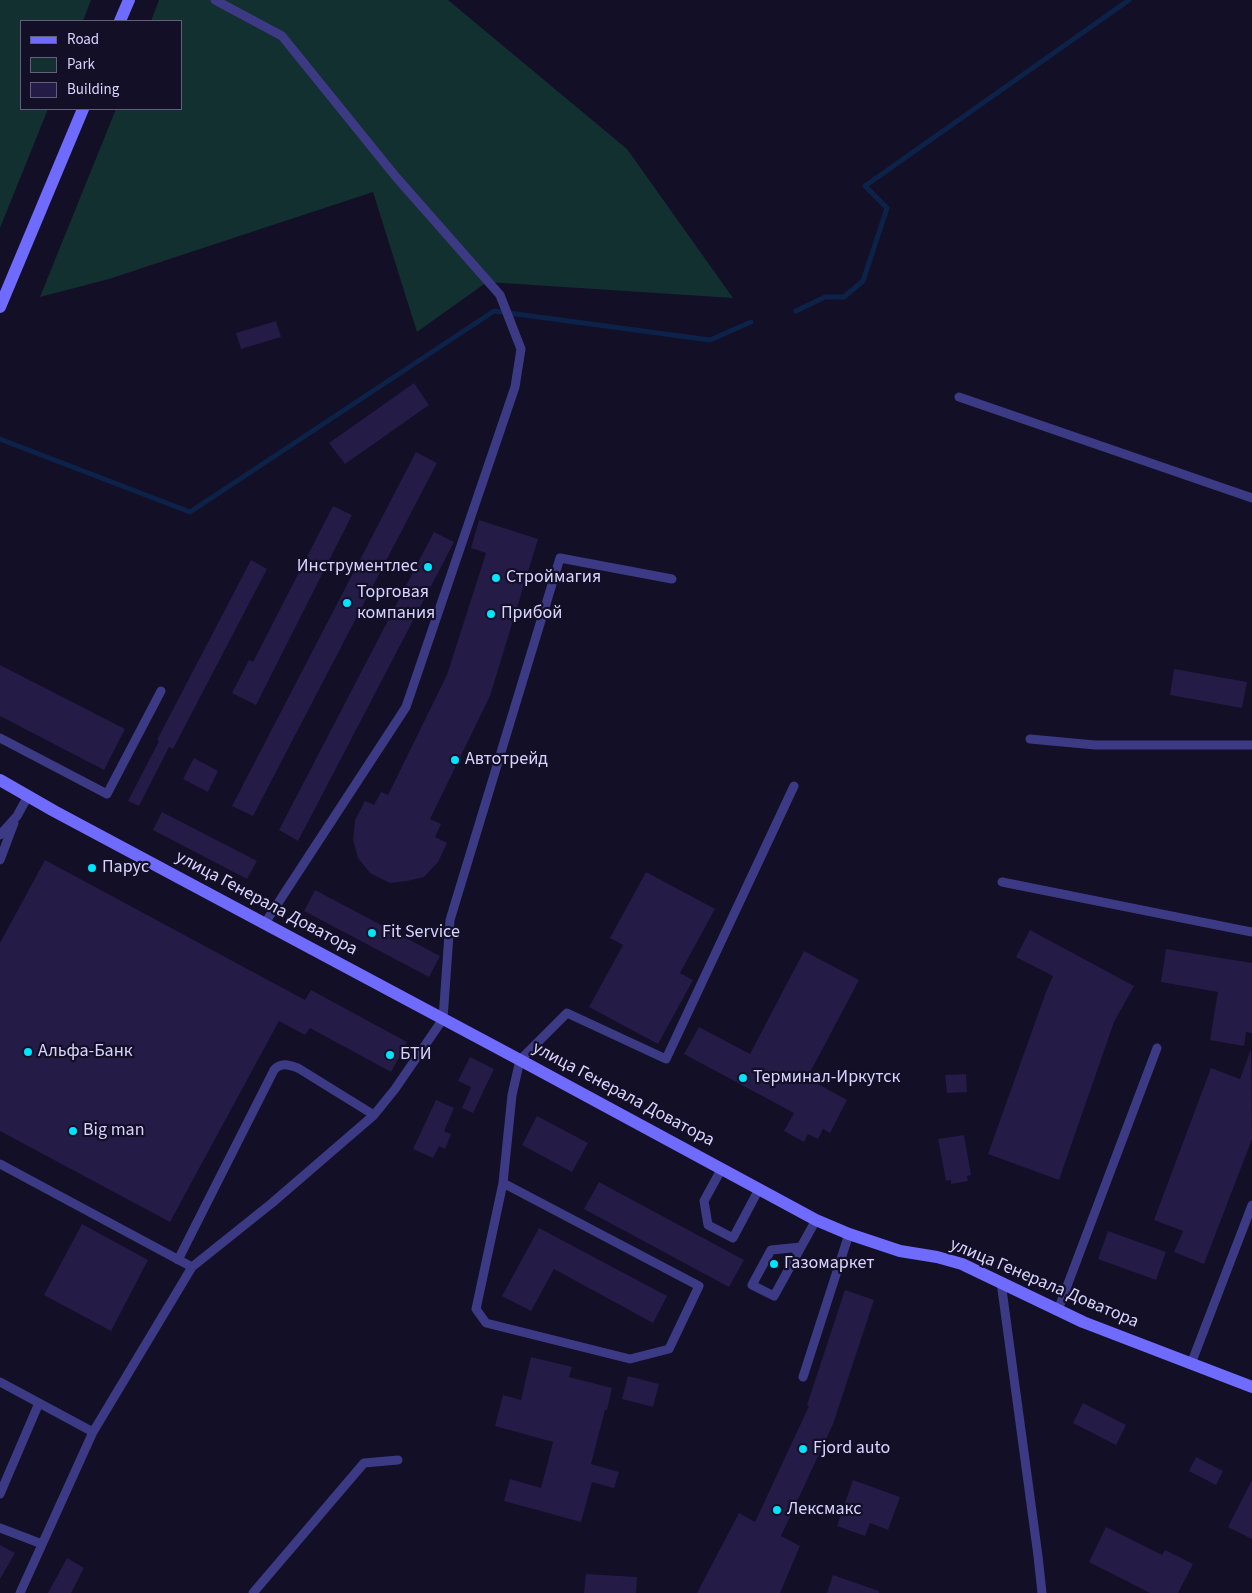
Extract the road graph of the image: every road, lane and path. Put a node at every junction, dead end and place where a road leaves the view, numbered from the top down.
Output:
1 (129, 0) edge
2 (215, 0) edge
3 (120, 20) edge
4 (84, 110) edge
5 (0, 307) edge
6 (959, 397) dead end
7 (1252, 498) edge
8 (672, 579) dead end
9 (161, 691) dead end
10 (0, 738) edge
11 (1030, 739) dead end
12 (1252, 745) edge
13 (0, 780) edge
14 (794, 786) dead end
15 (28, 796) junction
16 (17, 816) junction
17 (0, 835) edge
18 (0, 860) edge
19 (1002, 882) dead end
20 (265, 923) junction
21 (1252, 932) edge
22 (443, 1019) junction
23 (1157, 1048) dead end
24 (520, 1060) junction
25 (374, 1115) junction
26 (0, 1164) edge
27 (722, 1168) junction
28 (503, 1183) junction
29 (759, 1189) junction
30 (1252, 1205) edge
31 (816, 1220) junction
32 (848, 1234) junction
33 (801, 1247) junction
34 (178, 1260) junction
35 (192, 1267) junction
36 (1001, 1282) junction
37 (1058, 1310) junction
38 (1191, 1364) junction
39 (803, 1378) dead end
40 (0, 1382) edge
41 (1252, 1387) edge
42 (39, 1403) junction
43 (93, 1432) junction
44 (398, 1460) dead end
45 (0, 1494) edge
46 (0, 1528) edge
47 (42, 1544) junction
48 (20, 1593) edge
49 (254, 1593) edge
50 (1042, 1593) edge

1 - 3 street
2 - 20 lane
4 - 5 street
6 - 7 lane
8 - 22 lane
9 - 10 lane
11 - 12 lane
13 - 15 street, улица Генерала Доватора
14 - 24 lane
15 - 16 lane
15 - 20 street, улица Генерала Доватора
16 - 17 lane
16 - 18 lane
19 - 21 lane
20 - 22 street, улица Генерала Доватора
22 - 24 street, улица Генерала Доватора
22 - 25 lane
23 - 37 lane
24 - 27 street, улица Генерала Доватора
24 - 28 lane
25 - 34 lane
25 - 35 lane
26 - 34 lane
27 - 29 street, улица Генерала Доватора
27 - 29 lane
28 - 28 lane
29 - 31 street, улица Генерала Доватора
30 - 38 lane
31 - 32 street, улица Генерала Доватора
31 - 33 lane
32 - 36 street, улица Генерала Доватора
32 - 39 lane
33 - 33 lane
34 - 35 lane
35 - 43 lane
36 - 37 street, улица Генерала Доватора
36 - 50 lane
37 - 38 street, улица Генерала Доватора
38 - 41 street, улица Генерала Доватора
40 - 42 lane
42 - 43 lane
42 - 45 lane
43 - 47 lane
44 - 49 lane
46 - 47 lane
47 - 48 lane

